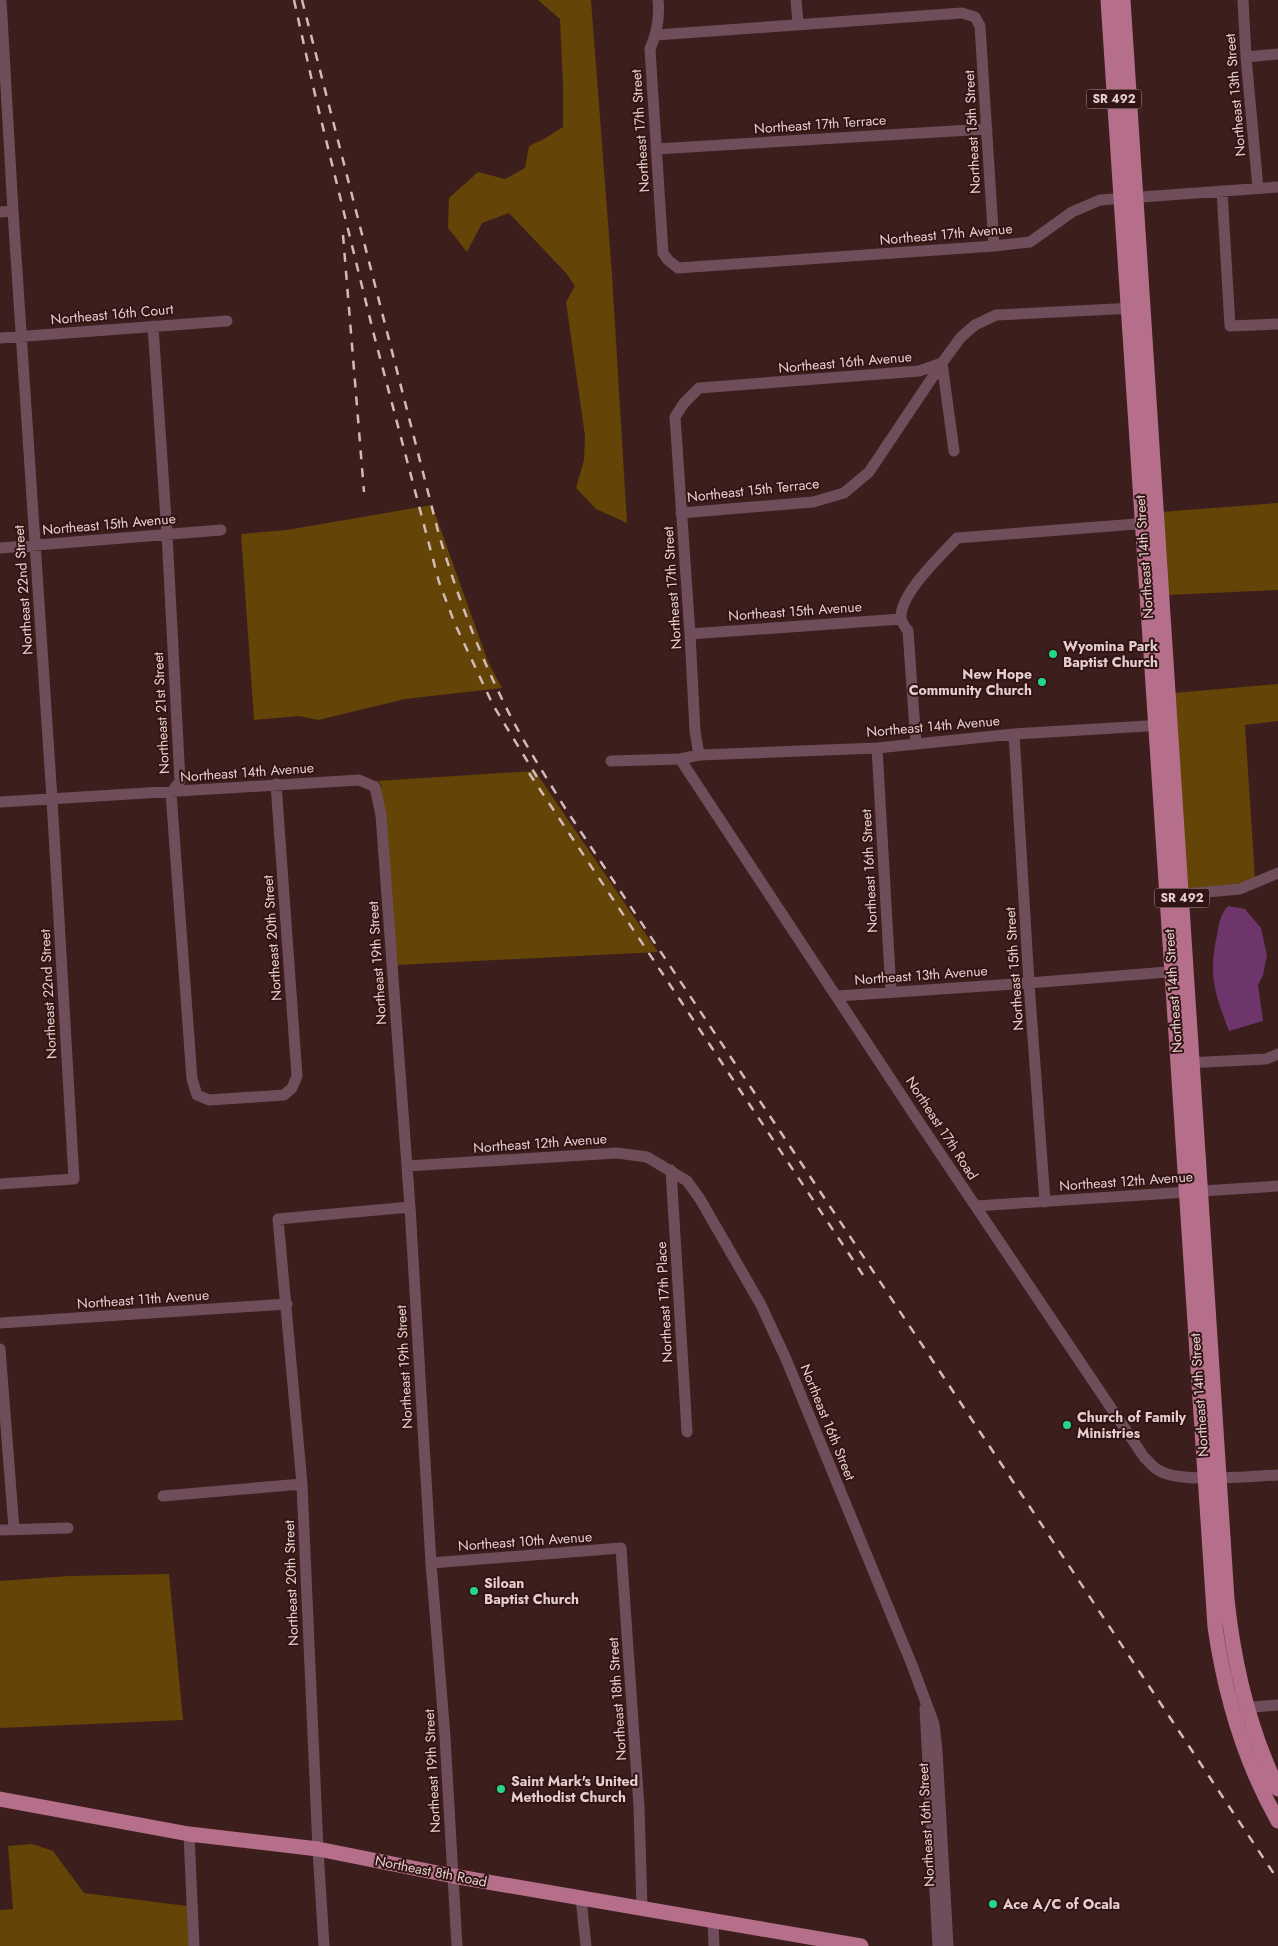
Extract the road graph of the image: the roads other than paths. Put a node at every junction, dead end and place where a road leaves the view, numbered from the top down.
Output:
1 (1, 0) edge
2 (658, 0) edge
3 (796, 0) edge
4 (1108, 0) edge
5 (1123, 0) edge
6 (1243, 0) edge
7 (798, 24) junction
8 (656, 35) junction
9 (1278, 54) edge
10 (1246, 56) junction
11 (987, 129) junction
12 (656, 149) junction
13 (1278, 187) edge
14 (1258, 188) junction
15 (1222, 192) junction
16 (1128, 197) junction
17 (13, 211) junction
18 (0, 212) edge
19 (994, 246) junction
20 (668, 260) joint
21 (1136, 308) junction
22 (227, 321) dead end
23 (1278, 324) edge
24 (153, 326) junction
25 (21, 337) junction
26 (0, 338) edge
27 (942, 363) junction
28 (684, 402) joint
29 (954, 451) dead end
30 (682, 513) junction
31 (1150, 523) junction
32 (221, 530) dead end
33 (167, 534) junction
34 (35, 545) junction
35 (0, 548) edge
36 (901, 619) junction
37 (690, 634) junction
38 (1170, 725) junction
39 (1155, 726) junction
40 (1014, 734) junction
41 (916, 744) junction
42 (877, 748) junction
43 (699, 755) junction
44 (680, 759) junction
45 (611, 761) dead end
46 (276, 784) junction
47 (375, 788) joint
48 (171, 793) junction
49 (52, 800) junction
50 (0, 802) edge
51 (1278, 873) edge
52 (1174, 895) junction
53 (1186, 970) junction
54 (1171, 972) junction
55 (1029, 983) junction
56 (891, 992) junction
57 (838, 996) junction
58 (1278, 1054) edge
59 (1185, 1063) junction
60 (197, 1095) joint
61 (407, 1166) junction
62 (671, 1170) junction
63 (0, 1184) edge
64 (1278, 1186) edge
65 (1193, 1191) junction
66 (1045, 1202) junction
67 (976, 1206) junction
68 (410, 1207) junction
69 (287, 1304) junction
70 (0, 1322) edge
71 (0, 1349) edge
72 (687, 1432) dead end
73 (1278, 1475) edge
74 (1212, 1478) junction
75 (302, 1484) junction
76 (163, 1496) dead end
77 (68, 1528) dead end
78 (14, 1529) junction
79 (0, 1530) edge
80 (621, 1548) joint
81 (431, 1564) junction
82 (1278, 1705) edge
83 (1246, 1707) junction
84 (1231, 1708) junction
85 (1278, 1789) edge
86 (0, 1799) edge
87 (1277, 1818) edge
88 (189, 1834) junction
89 (318, 1849) junction
90 (452, 1876) junction
91 (581, 1898) junction
92 (941, 1900) junction
93 (642, 1908) junction
94 (713, 1922) junction
95 (194, 1946) edge
96 (324, 1946) edge
97 (457, 1946) edge
98 (586, 1946) edge
99 (714, 1946) edge
100 (861, 1946) edge
101 (938, 1946) edge
102 (948, 1946) edge

1 - 17 street, Northeast 22nd Street
2 - 8 street, Northeast 17th Street
3 - 7 street
4 - 16 main road, Northeast 14th Street / SR 492
5 - 16 main road, Northeast 14th Street / SR 492
6 - 10 street, Northeast 13th Street
7 - 8 street
7 - 11 street, Northeast 15th Street
8 - 12 street, Northeast 17th Street
9 - 10 street
10 - 14 street, Northeast 13th Street
11 - 12 street, Northeast 17th Terrace
11 - 19 street, Northeast 15th Street
12 - 20 street, Northeast 17th Street
13 - 14 street, Northeast 17th Avenue
14 - 15 street, Northeast 17th Avenue
15 - 16 street, Northeast 17th Avenue
15 - 23 street
16 - 19 street, Northeast 17th Avenue
16 - 21 main road, Northeast 14th Street / SR 492
17 - 18 street
17 - 25 street, Northeast 22nd Street
19 - 20 street, Northeast 17th Avenue
21 - 27 street
21 - 31 main road, Northeast 14th Street / SR 492
22 - 24 street, Northeast 16th Court
24 - 25 street, Northeast 16th Court
24 - 33 street, Northeast 21st Street
25 - 26 street, Northeast 16th Court
25 - 34 street, Northeast 22nd Street
27 - 28 street, Northeast 16th Avenue
27 - 29 street
27 - 30 street, Northeast 15th Terrace
28 - 30 street, Northeast 17th Street
30 - 37 street, Northeast 17th Street
31 - 36 street
31 - 38 main road, Northeast 14th Street / SR 492
31 - 39 main road, Northeast 14th Street / SR 492
32 - 33 street, Northeast 15th Avenue
33 - 34 street, Northeast 15th Avenue
33 - 48 street, Northeast 21st Street
34 - 35 street, Northeast 15th Avenue
34 - 49 street, Northeast 22nd Street
36 - 37 street, Northeast 15th Avenue
36 - 41 street
37 - 43 street, Northeast 17th Street
38 - 39 street, Northeast 14th Avenue
38 - 52 main road, Northeast 14th Street / SR 492
39 - 40 street, Northeast 14th Avenue
39 - 52 main road, Northeast 14th Street / SR 492
40 - 41 street, Northeast 14th Avenue
40 - 55 street, Northeast 15th Street
41 - 42 street, Northeast 14th Avenue
42 - 43 street, Northeast 14th Avenue
42 - 56 street, Northeast 16th Street
43 - 44 street
44 - 45 street
44 - 57 street, Northeast 17th Road
46 - 47 street, Northeast 14th Avenue
46 - 48 street, Northeast 14th Avenue
46 - 60 street, Northeast 20th Street
47 - 61 street, Northeast 19th Street
48 - 49 street, Northeast 14th Avenue
48 - 60 street, Northeast 21st Street
49 - 50 street, Northeast 14th Avenue
49 - 63 street, Northeast 22nd Street
51 - 52 street
52 - 53 main road, Northeast 14th Street / SR 492
52 - 54 main road, Northeast 14th Street / SR 492
53 - 54 street, Northeast 13th Avenue
53 - 59 main road, Northeast 14th Street / SR 492
54 - 55 street, Northeast 13th Avenue
54 - 59 main road, Northeast 14th Street / SR 492
55 - 56 street, Northeast 13th Avenue
55 - 66 street, Northeast 15th Street
56 - 57 street, Northeast 13th Avenue
57 - 67 street, Northeast 17th Road
58 - 59 street
59 - 65 main road, Northeast 14th Street / SR 492
61 - 62 street, Northeast 12th Avenue
61 - 68 street, Northeast 19th Street
62 - 72 street, Northeast 17th Place
62 - 92 street, Northeast 16th Street
64 - 65 street, Northeast 12th Avenue
65 - 66 street, Northeast 12th Avenue
65 - 74 main road, Northeast 14th Street / SR 492
66 - 67 street, Northeast 12th Avenue
67 - 74 street, Northeast 17th Road
68 - 69 street, Northeast 20th Street
68 - 81 street, Northeast 19th Street
69 - 70 street, Northeast 11th Avenue
69 - 75 street, Northeast 20th Street
71 - 78 street
73 - 74 street
74 - 83 main road, Northeast 14th Street / SR 492
74 - 84 main road, Northeast 14th Street / SR 492
75 - 76 street
75 - 89 street, Northeast 20th Street
77 - 78 street
78 - 79 street
80 - 81 street, Northeast 10th Avenue
80 - 93 street, Northeast 18th Street
81 - 90 street, Northeast 19th Street
82 - 83 street
83 - 84 street
83 - 85 main road, Northeast 14th Street / SR 492
84 - 87 main road, Northeast 14th Street / SR 492
86 - 88 main road, Northeast 8th Road
88 - 89 main road, Northeast 8th Road
88 - 95 street
89 - 90 main road, Northeast 8th Road
89 - 96 street, Northeast 20th Street
90 - 91 main road, Northeast 8th Road
90 - 97 street, Northeast 19th Street
91 - 93 main road, Northeast 8th Road
91 - 98 street
92 - 101 street, Northeast 16th Street
92 - 102 street, Northeast 16th Street
93 - 94 main road, Northeast 8th Road
94 - 99 street
94 - 100 main road, Northeast 8th Road

